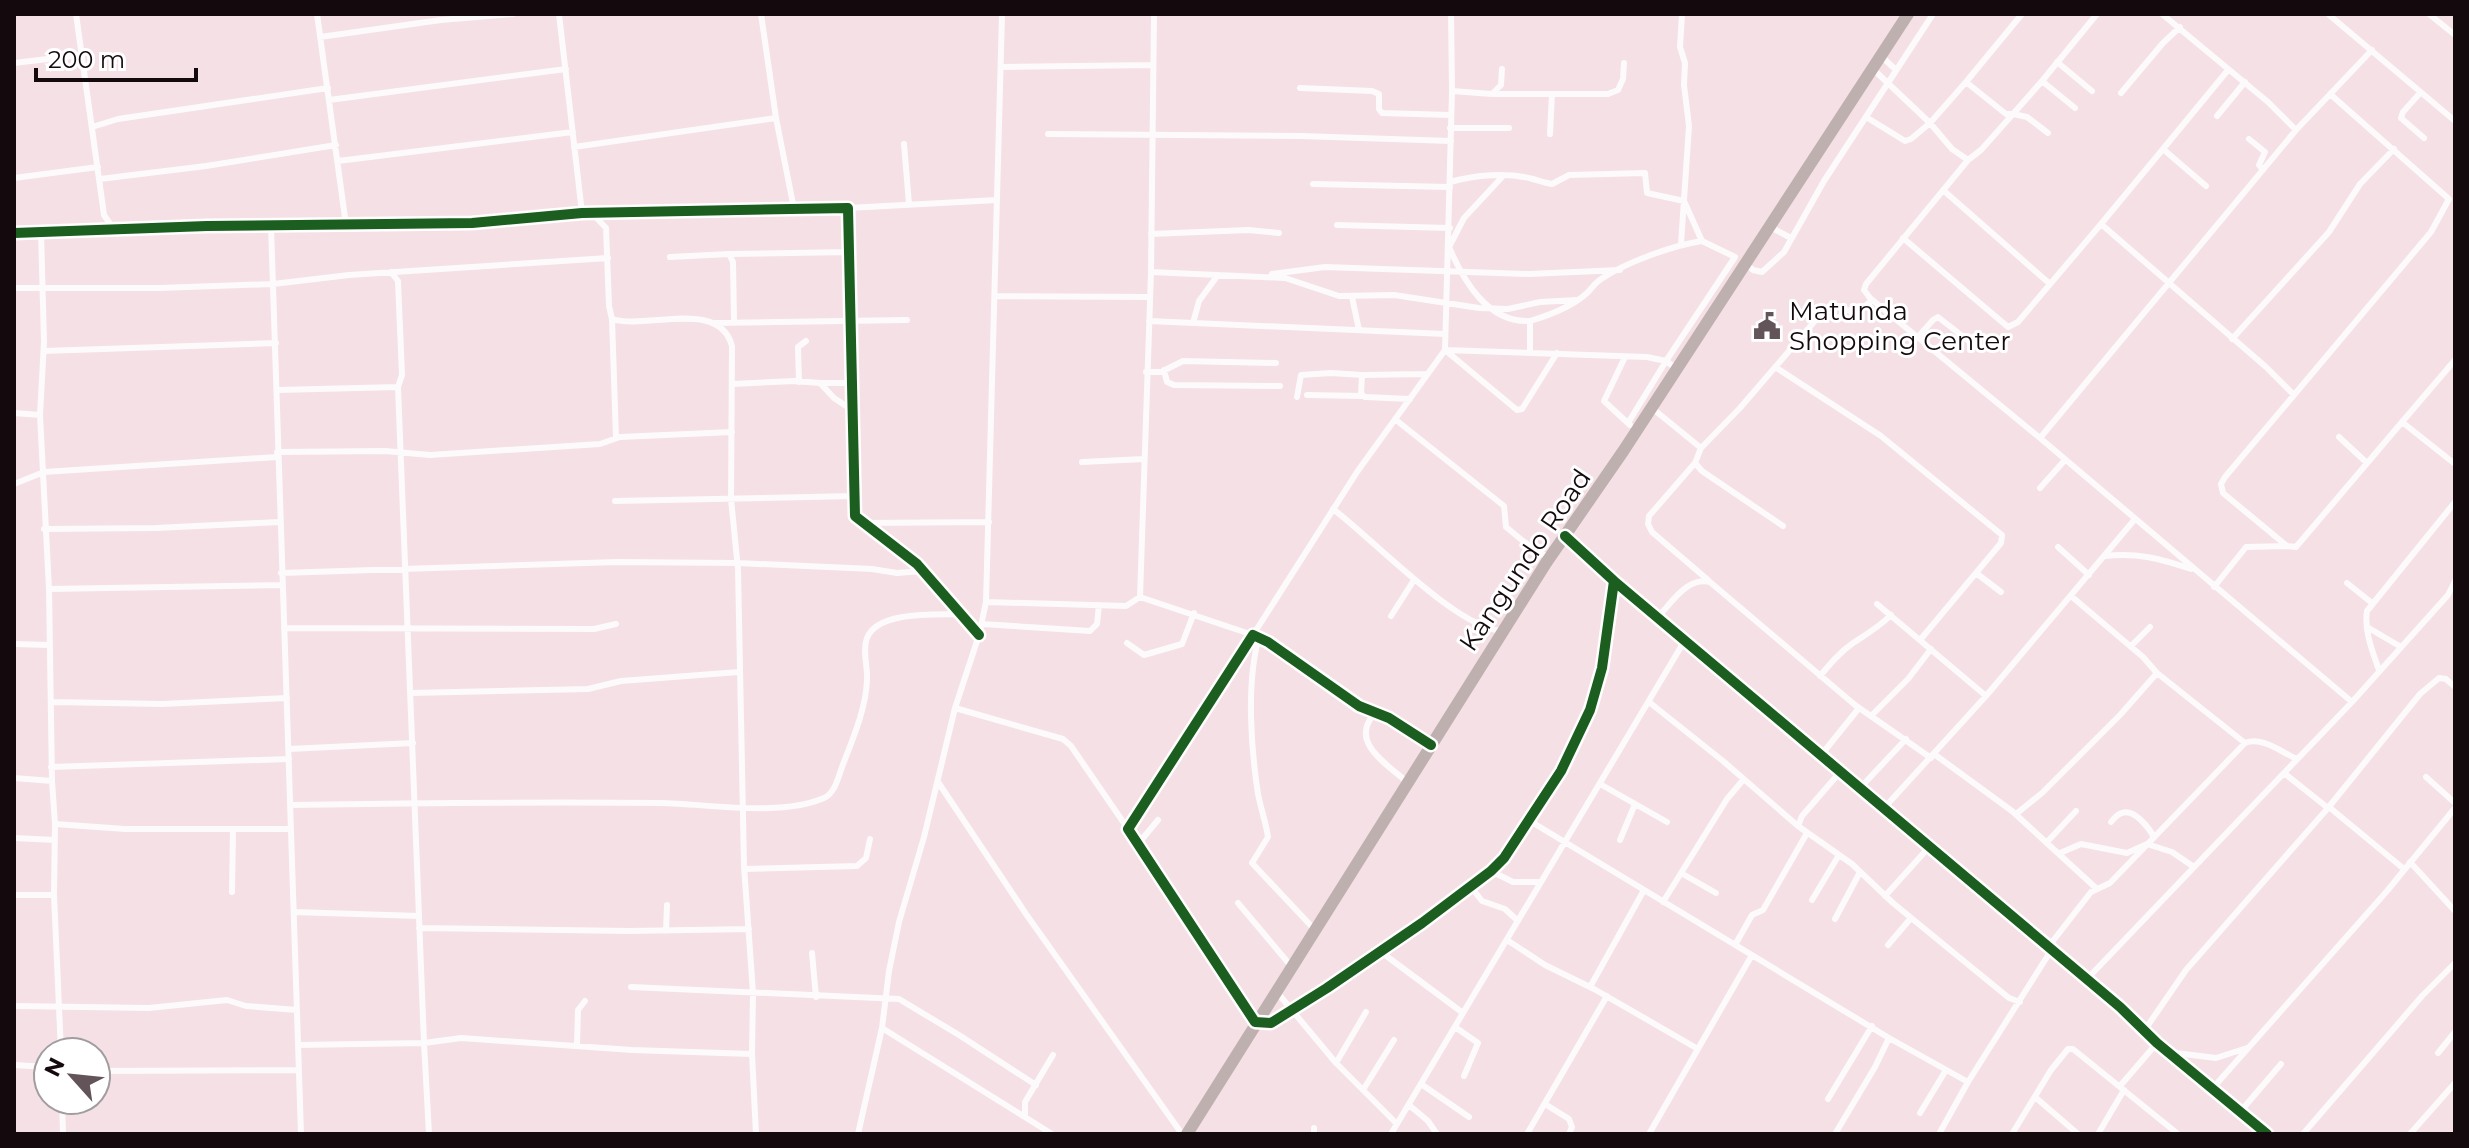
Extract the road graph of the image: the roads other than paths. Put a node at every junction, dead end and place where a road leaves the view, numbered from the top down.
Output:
1 (76, 14) edge
2 (317, 14) edge
3 (513, 14) edge
4 (559, 14) edge
5 (761, 14) edge
6 (1002, 14) edge
7 (1154, 14) edge
8 (1451, 14) edge
9 (1682, 14) edge
10 (1908, 14) edge
11 (1933, 14) edge
12 (2022, 14) edge
13 (2097, 14) edge
14 (2162, 14) edge
15 (2328, 14) edge
16 (2429, 14) edge
17 (2180, 27) junction
18 (2455, 35) edge
19 (320, 37) junction
20 (2372, 50) junction
21 (81, 55) junction
22 (1880, 55) junction
23 (2057, 62) junction
24 (14, 63) edge
25 (1624, 63) dead end
26 (1153, 65) junction
27 (1001, 67) junction
28 (1872, 68) junction
29 (566, 69) junction
30 (1502, 69) dead end
31 (1895, 69) junction
32 (2228, 70) junction
33 (2042, 81) junction
34 (1966, 82) junction
35 (2245, 82) junction
36 (1886, 83) junction
37 (328, 88) junction
38 (1300, 88) dead end
39 (1857, 90) junction
40 (1452, 91) junction
41 (2092, 91) dead end
42 (2121, 93) dead end
43 (2420, 93) junction
44 (1492, 94) junction
45 (1552, 94) junction
46 (2330, 94) junction
47 (329, 100) junction
48 (1875, 102) junction
49 (2075, 108) dead end
50 (2013, 114) junction
51 (1450, 115) junction
52 (2217, 116) dead end
53 (1866, 117) junction
54 (776, 118) junction
55 (2455, 121) edge
56 (1930, 123) junction
57 (92, 127) junction
58 (1450, 128) junction
59 (1509, 128) dead end
60 (2296, 130) junction
61 (573, 132) junction
62 (2048, 133) dead end
63 (1048, 134) dead end
64 (1151, 134) junction
65 (1550, 134) dead end
66 (1829, 134) junction
67 (2424, 138) dead end
68 (2249, 139) dead end
69 (1451, 141) junction
70 (904, 144) dead end
71 (336, 145) junction
72 (1848, 145) junction
73 (574, 147) junction
74 (2163, 149) junction
75 (2394, 149) junction
76 (1968, 160) junction
77 (338, 161) junction
78 (98, 167) junction
79 (2263, 170) junction
80 (1503, 176) junction
81 (14, 178) edge
82 (100, 179) junction
83 (1313, 184) dead end
84 (1450, 184) junction
85 (2206, 186) dead end
86 (1943, 190) junction
87 (997, 200) junction
88 (1684, 201) junction
89 (2452, 201) edge
90 (909, 204) junction
91 (848, 208) junction
92 (794, 209) junction
93 (582, 213) junction
94 (592, 213) junction
95 (2101, 224) junction
96 (346, 225) junction
97 (1337, 225) dead end
98 (271, 226) junction
99 (1770, 227) junction
100 (1450, 228) junction
101 (115, 231) junction
102 (41, 232) junction
103 (14, 233) edge
104 (1279, 233) dead end
105 (1151, 234) junction
106 (1791, 238) junction
107 (1903, 238) junction
108 (1702, 241) junction
109 (1681, 244) junction
110 (1449, 247) junction
111 (850, 252) junction
112 (729, 254) junction
113 (670, 257) dead end
114 (608, 258) junction
115 (1740, 261) junction
116 (1447, 270) junction
117 (1459, 270) junction
118 (1620, 270) junction
119 (391, 272) junction
120 (1151, 272) junction
121 (1218, 275) junction
122 (1260, 276) junction
123 (273, 284) junction
124 (2050, 284) junction
125 (2170, 284) junction
126 (14, 288) edge
127 (43, 289) junction
128 (995, 296) junction
129 (1150, 297) junction
130 (1352, 297) junction
131 (1577, 300) junction
132 (1872, 300) junction
133 (1444, 303) junction
134 (1490, 309) junction
135 (612, 319) junction
136 (907, 320) dead end
137 (734, 321) junction
138 (1149, 321) junction
139 (1530, 321) junction
140 (715, 323) junction
141 (850, 323) junction
142 (1193, 323) junction
143 (1359, 330) junction
144 (1445, 334) junction
145 (1917, 338) junction
146 (2232, 339) junction
147 (806, 341) dead end
148 (276, 343) junction
149 (1975, 346) dead end
150 (1445, 350) junction
151 (44, 351) junction
152 (1530, 351) junction
153 (1557, 353) junction
154 (1625, 357) junction
155 (2455, 360) edge
156 (1276, 363) dead end
157 (1672, 365) junction
158 (1775, 367) junction
159 (1164, 370) junction
160 (1146, 372) junction
161 (1427, 374) junction
162 (1362, 375) junction
163 (799, 382) junction
164 (820, 383) junction
165 (852, 383) junction
166 (733, 384) junction
167 (1280, 386) dead end
168 (398, 387) junction
169 (278, 390) junction
170 (1307, 395) dead end
171 (2294, 395) junction
172 (1363, 396) junction
173 (1297, 397) dead end
174 (1410, 399) junction
175 (1652, 408) junction
176 (852, 410) junction
177 (14, 413) edge
178 (40, 415) junction
179 (1396, 420) junction
180 (2402, 422) junction
181 (1633, 427) junction
182 (732, 432) junction
183 (2339, 437) dead end
184 (616, 438) junction
185 (2040, 438) junction
186 (1701, 448) junction
187 (403, 453) junction
188 (277, 455) junction
189 (1144, 459) junction
190 (2065, 460) junction
191 (1082, 462) dead end
192 (1695, 463) junction
193 (2367, 463) junction
194 (2455, 464) edge
195 (44, 472) junction
196 (14, 484) edge
197 (2040, 488) dead end
198 (854, 496) junction
199 (731, 499) junction
200 (615, 501) dead end
201 (2455, 502) edge
202 (1333, 509) junction
203 (2135, 519) junction
204 (279, 522) junction
205 (989, 522) junction
206 (864, 524) junction
207 (1783, 526) dead end
208 (44, 529) junction
209 (1565, 536) junction
210 (2287, 546) junction
211 (2058, 547) dead end
212 (2105, 556) junction
213 (1550, 559) junction
214 (737, 563) junction
215 (1693, 565) junction
216 (2194, 570) junction
217 (406, 571) junction
218 (923, 571) junction
219 (281, 573) junction
220 (1976, 573) junction
221 (2089, 575) junction
222 (1414, 580) junction
223 (1614, 581) junction
224 (2455, 581) edge
225 (1710, 582) junction
226 (1691, 583) junction
227 (2347, 583) dead end
228 (281, 585) junction
229 (2214, 587) junction
230 (49, 589) junction
231 (2001, 592) dead end
232 (2448, 595) junction
233 (2071, 596) junction
234 (1140, 597) junction
235 (2455, 601) edge
236 (986, 602) junction
237 (2372, 603) junction
238 (1877, 604) dead end
239 (1099, 605) junction
240 (1194, 613) junction
241 (963, 614) junction
242 (1891, 615) junction
243 (1391, 616) dead end
244 (1658, 617) junction
245 (616, 624) dead end
246 (982, 624) junction
247 (2150, 627) dead end
248 (2367, 627) junction
249 (284, 628) junction
250 (408, 628) junction
251 (1504, 631) junction
252 (979, 635) junction
253 (1256, 636) junction
254 (1685, 640) junction
255 (1920, 640) junction
256 (1127, 643) dead end
257 (14, 644) edge
258 (49, 645) junction
259 (2131, 646) junction
260 (2401, 647) junction
261 (1931, 649) junction
262 (2379, 670) junction
263 (739, 672) junction
264 (2157, 673) junction
265 (1820, 676) junction
266 (2455, 687) edge
267 (411, 693) junction
268 (1986, 696) junction
269 (287, 698) junction
270 (51, 702) junction
271 (1649, 702) junction
272 (2352, 702) junction
273 (955, 708) junction
274 (1859, 708) junction
275 (1375, 713) junction
276 (1871, 716) junction
277 (1906, 739) junction
278 (413, 743) junction
279 (2245, 743) junction
280 (1431, 745) junction
281 (289, 749) junction
282 (1822, 754) junction
283 (1932, 756) junction
284 (289, 759) junction
285 (2297, 759) junction
286 (51, 767) junction
287 (1841, 771) junction
288 (2284, 773) junction
289 (2426, 777) dead end
290 (14, 778) edge
291 (1743, 780) junction
292 (52, 781) junction
293 (938, 782) junction
294 (1407, 782) junction
295 (1600, 784) junction
296 (1861, 787) junction
297 (415, 803) junction
298 (1635, 804) junction
299 (291, 805) junction
300 (2455, 806) edge
301 (743, 807) junction
302 (1885, 807) junction
303 (2328, 807) junction
304 (2076, 811) dead end
305 (2016, 814) junction
306 (1158, 820) dead end
307 (1530, 821) junction
308 (1667, 822) dead end
309 (2111, 822) dead end
310 (55, 824) junction
311 (1798, 826) junction
312 (233, 829) junction
313 (291, 829) junction
314 (1128, 829) junction
315 (1807, 833) junction
316 (2154, 837) junction
317 (14, 838) edge
318 (870, 839) dead end
319 (55, 840) junction
320 (1620, 840) dead end
321 (1566, 842) junction
322 (2047, 842) junction
323 (1138, 844) junction
324 (2147, 844) junction
325 (1930, 846) junction
326 (2060, 853) junction
327 (1839, 855) junction
328 (2410, 862) junction
329 (2194, 867) junction
330 (745, 869) junction
331 (2404, 869) junction
332 (1491, 871) junction
333 (1860, 872) junction
334 (1681, 873) junction
335 (1541, 882) junction
336 (1471, 887) junction
337 (2097, 889) junction
338 (1644, 890) junction
339 (232, 892) dead end
340 (1716, 893) dead end
341 (14, 895) edge
342 (54, 895) junction
343 (1885, 896) junction
344 (1812, 900) dead end
345 (1663, 902) junction
346 (1238, 903) dead end
347 (667, 905) dead end
348 (2455, 911) edge
349 (294, 912) junction
350 (419, 916) junction
351 (1911, 918) junction
352 (1835, 919) dead end
353 (1518, 921) junction
354 (419, 928) junction
355 (749, 929) junction
356 (1315, 930) junction
357 (666, 931) junction
358 (1507, 940) junction
359 (1735, 945) junction
360 (1888, 945) dead end
361 (2050, 948) junction
362 (1381, 952) junction
363 (812, 953) dead end
364 (1752, 955) junction
365 (2455, 963) edge
366 (1291, 966) junction
367 (2087, 979) junction
368 (631, 987) dead end
369 (1590, 987) junction
370 (1276, 991) junction
371 (753, 993) junction
372 (1607, 996) junction
373 (816, 997) junction
374 (885, 998) junction
375 (585, 1001) dead end
376 (2020, 1002) junction
377 (14, 1006) edge
378 (60, 1007) junction
379 (297, 1010) junction
380 (1291, 1010) junction
381 (1366, 1012) dead end
382 (1463, 1013) junction
383 (1255, 1022) junction
384 (1872, 1026) junction
385 (1455, 1027) junction
386 (882, 1028) junction
387 (2144, 1031) junction
388 (2455, 1032) edge
389 (61, 1036) edge
390 (1889, 1038) junction
391 (1394, 1040) dead end
392 (424, 1043) junction
393 (2157, 1043) junction
394 (298, 1045) junction
395 (577, 1046) junction
396 (2250, 1046) junction
397 (1698, 1049) junction
398 (2168, 1052) junction
399 (2438, 1053) dead end
400 (752, 1054) junction
401 (1053, 1055) dead end
402 (1336, 1063) junction
403 (2281, 1064) dead end
404 (299, 1070) junction
405 (1946, 1070) junction
406 (112, 1071) edge
407 (1464, 1076) dead end
408 (1968, 1082) junction
409 (2455, 1083) edge
410 (1421, 1084) junction
411 (1036, 1085) junction
412 (2122, 1088) junction
413 (2212, 1089) junction
414 (1363, 1090) junction
415 (2035, 1097) junction
416 (1828, 1099) dead end
417 (1545, 1104) junction
418 (1409, 1105) junction
419 (2240, 1112) junction
420 (1920, 1113) dead end
421 (1025, 1117) junction
422 (1469, 1117) dead end
423 (1397, 1124) junction
424 (301, 1134) edge
425 (429, 1134) edge
426 (756, 1134) edge
427 (858, 1134) edge
428 (1052, 1134) edge
429 (1184, 1134) edge
430 (1391, 1134) edge
431 (1437, 1134) edge
432 (1527, 1134) edge
433 (1569, 1134) edge
434 (1649, 1134) edge
435 (1835, 1134) edge
436 (1939, 1134) edge
437 (2012, 1134) edge
438 (2078, 1134) edge
439 (2098, 1134) edge
440 (2178, 1134) edge
441 (2267, 1134) edge
442 (2303, 1134) edge
443 (2410, 1134) edge

1 - 21 street
2 - 19 street
3 - 19 street
4 - 29 street
5 - 54 street
6 - 27 street
7 - 26 street
8 - 40 street
9 - 88 street
10 - 22 highway, Kangundo Road
11 - 31 street
12 - 34 street
13 - 23 street
14 - 17 street
15 - 20 street
16 - 18 street
17 - 32 street
17 - 42 street
19 - 37 street
20 - 43 street
20 - 46 street
21 - 24 street
21 - 57 street
22 - 28 highway, Kangundo Road
22 - 31 street
23 - 33 street
23 - 41 street
25 - 45 street
26 - 27 street
26 - 64 street
27 - 87 street
28 - 36 street
28 - 39 highway, Kangundo Road
29 - 47 street
29 - 61 street
30 - 44 street
31 - 36 street
32 - 35 street
32 - 74 street
33 - 49 street
33 - 50 street
34 - 50 street
34 - 56 street
35 - 52 street
35 - 60 street
36 - 48 street
36 - 56 street
37 - 47 street
37 - 57 street
38 - 51 street
39 - 48 street
39 - 66 highway, Kangundo Road
40 - 44 street
40 - 51 street
43 - 55 street
43 - 67 street
44 - 45 street
45 - 65 street
46 - 60 street
46 - 75 street
47 - 71 street
48 - 53 street
50 - 62 street
50 - 76 street
51 - 58 street
53 - 56 street
53 - 72 street
54 - 73 street
54 - 92 street
56 - 76 street
57 - 78 street
58 - 59 street
58 - 69 street
60 - 79 street
61 - 73 street
61 - 77 street
63 - 64 street
64 - 69 street
64 - 105 street
66 - 72 street
66 - 99 highway, Kangundo Road
68 - 79 street
69 - 84 street
70 - 90 street
71 - 77 street
71 - 82 street
72 - 106 street
73 - 93 street
74 - 85 street
74 - 95 street
75 - 89 street
75 - 146 street
76 - 86 street
77 - 96 street
78 - 81 street
78 - 82 street
79 - 125 street
80 - 84 street
80 - 88 street
80 - 110 street
82 - 101 street
83 - 84 street
84 - 100 street
86 - 107 street
86 - 124 street
87 - 90 street
87 - 128 street
88 - 108 street
88 - 109 street
89 - 171 street
90 - 91 street
91 - 92 street
91 - 111 street
92 - 94 street
93 - 94 street
93 - 96 street
94 - 114 street
95 - 124 street
95 - 125 street
96 - 98 street
97 - 100 street
98 - 101 street
98 - 123 street
99 - 106 street
99 - 115 highway, Kangundo Road
100 - 110 street
101 - 102 street
102 - 103 street
102 - 127 street
104 - 105 street
105 - 120 street
106 - 115 street
107 - 124 street
107 - 132 street
108 - 109 street
108 - 115 street
109 - 118 street
110 - 116 street
110 - 117 street
111 - 112 street
111 - 141 street
112 - 113 street
112 - 137 street
114 - 119 street
114 - 135 street
115 - 157 highway, Kangundo Road
116 - 117 street
116 - 122 street
116 - 133 street
117 - 118 street
117 - 134 street
118 - 131 street
119 - 123 street
119 - 168 street
120 - 121 street
120 - 129 street
121 - 122 street
121 - 142 street
122 - 130 street
123 - 127 street
123 - 148 street
125 - 146 street
125 - 185 street
126 - 127 street
127 - 151 street
128 - 129 street
128 - 205 street
129 - 138 street
130 - 133 street
130 - 143 street
131 - 134 street
131 - 139 street
132 - 145 street
132 - 158 street
133 - 134 street
133 - 144 street
134 - 139 street
135 - 140 street
135 - 184 street
136 - 141 street
137 - 140 street
137 - 141 street
138 - 142 street
138 - 160 street
139 - 152 street
140 - 166 street
141 - 165 street
142 - 143 street
143 - 144 street
144 - 150 street
145 - 149 street
145 - 185 street
146 - 171 street
147 - 163 street
148 - 151 street
148 - 169 street
150 - 152 street
150 - 153 street
150 - 161 street
151 - 178 street
152 - 153 street
153 - 154 street
154 - 157 street
154 - 181 street
155 - 180 street
156 - 159 street
157 - 175 highway, Kangundo Road
157 - 181 street
158 - 186 street
158 - 220 street
159 - 160 street
159 - 167 street
160 - 189 street
161 - 162 street
161 - 174 street
162 - 172 street
162 - 173 street
163 - 164 street
163 - 166 street
164 - 165 street
164 - 176 street
165 - 176 street
166 - 182 street
168 - 169 street
168 - 187 street
169 - 188 street
170 - 172 street
171 - 210 street
172 - 174 street
174 - 179 street
175 - 181 highway, Kangundo Road
175 - 186 street
176 - 198 street
177 - 178 street
178 - 195 street
179 - 202 street
179 - 213 street
180 - 193 street
180 - 194 street
181 - 209 highway, Kangundo Road
182 - 184 street
182 - 199 street
183 - 193 street
184 - 187 street
185 - 190 street
186 - 192 street
187 - 188 street
187 - 217 street
188 - 195 street
188 - 204 street
189 - 191 street
189 - 234 street
190 - 197 street
190 - 203 street
192 - 207 street
192 - 215 street
193 - 210 street
195 - 196 street
195 - 208 street
198 - 199 street
198 - 206 street
199 - 200 street
199 - 214 street
201 - 237 street
202 - 222 street
202 - 253 street
203 - 212 street
203 - 216 street
204 - 208 street
204 - 219 street
205 - 206 street
205 - 236 street
206 - 218 street
208 - 230 street
209 - 213 highway, Kangundo Road
209 - 223 street
210 - 229 street
211 - 221 street
212 - 216 street
212 - 221 street
213 - 251 highway, Kangundo Road
214 - 217 street
214 - 218 street
214 - 263 street
215 - 225 street
215 - 226 street
216 - 229 street
217 - 219 street
217 - 250 street
218 - 241 street
219 - 228 street
220 - 231 street
220 - 255 street
221 - 233 street
222 - 243 street
222 - 251 street
223 - 244 street
223 - 307 street
224 - 232 street
225 - 226 street
225 - 265 street
226 - 244 street
227 - 237 street
228 - 230 street
228 - 249 street
229 - 272 street
230 - 258 street
232 - 235 street
232 - 260 street
233 - 259 street
233 - 268 street
234 - 239 street
234 - 240 street
236 - 239 street
236 - 246 street
237 - 248 street
238 - 242 street
239 - 246 street
240 - 253 street
240 - 256 street
241 - 252 street
241 - 301 street
242 - 255 street
242 - 265 street
244 - 254 street
245 - 250 street
246 - 252 street
247 - 259 street
248 - 260 street
248 - 262 street
249 - 250 street
249 - 269 street
250 - 267 street
251 - 280 highway, Kangundo Road
252 - 273 street
253 - 275 street
253 - 314 street
253 - 356 street
254 - 271 street
254 - 282 street
255 - 261 street
257 - 258 street
258 - 270 street
259 - 264 street
260 - 262 street
261 - 268 street
261 - 276 street
262 - 272 street
263 - 267 street
263 - 301 street
264 - 279 street
264 - 305 street
265 - 274 street
266 - 303 street
267 - 278 street
268 - 283 street
269 - 270 street
269 - 281 street
270 - 286 street
271 - 291 street
271 - 295 street
272 - 285 street
273 - 293 street
273 - 314 street
274 - 276 street
274 - 282 street
275 - 280 street
275 - 294 street
276 - 277 street
277 - 283 street
277 - 296 street
278 - 281 street
278 - 297 street
279 - 285 street
279 - 316 street
280 - 294 highway, Kangundo Road
281 - 284 street
282 - 287 street
283 - 302 street
283 - 305 street
284 - 286 street
284 - 299 street
285 - 288 street
286 - 292 street
287 - 296 street
287 - 311 street
288 - 303 street
288 - 329 street
289 - 300 street
290 - 292 street
291 - 311 street
291 - 334 street
292 - 310 street
293 - 374 street
293 - 429 street
294 - 356 highway, Kangundo Road
295 - 298 street
295 - 321 street
296 - 302 street
297 - 299 street
297 - 301 street
297 - 350 street
298 - 308 street
298 - 320 street
299 - 313 street
300 - 328 street
301 - 330 street
302 - 325 street
303 - 331 street
303 - 387 street
304 - 322 street
305 - 322 street
306 - 323 street
307 - 321 street
307 - 332 street
309 - 316 street
310 - 312 street
310 - 319 street
311 - 315 street
312 - 313 street
312 - 339 street
313 - 349 street
314 - 323 street
315 - 327 street
315 - 359 street
316 - 324 street
317 - 319 street
318 - 330 street
319 - 342 street
321 - 335 street
321 - 338 street
322 - 326 street
323 - 383 street
324 - 326 street
324 - 329 street
324 - 337 street
325 - 343 street
325 - 361 street
326 - 337 street
327 - 333 street
327 - 344 street
328 - 331 street
328 - 348 street
329 - 367 street
330 - 355 street
331 - 396 street
332 - 335 street
332 - 336 street
333 - 343 street
333 - 352 street
334 - 340 street
334 - 345 street
335 - 353 street
336 - 353 street
336 - 362 street
337 - 361 street
338 - 345 street
338 - 369 street
341 - 342 street
342 - 378 street
343 - 351 street
345 - 359 street
346 - 366 street
347 - 357 street
349 - 350 street
349 - 379 street
350 - 354 street
351 - 360 street
351 - 376 street
353 - 358 street
354 - 357 street
354 - 392 street
355 - 357 street
355 - 371 street
356 - 366 highway, Kangundo Road
358 - 369 street
358 - 382 street
359 - 364 street
361 - 367 street
361 - 376 street
362 - 380 street
362 - 382 street
363 - 373 street
364 - 384 street
364 - 397 street
365 - 442 street
366 - 370 highway, Kangundo Road
367 - 387 street
368 - 371 street
369 - 372 street
370 - 380 street
370 - 383 highway, Kangundo Road
371 - 373 street
371 - 400 street
372 - 397 street
372 - 417 street
373 - 374 street
374 - 386 street
374 - 411 street
375 - 395 street
376 - 408 street
377 - 378 street
378 - 379 street
378 - 389 street
379 - 394 street
380 - 383 street
380 - 402 street
381 - 402 street
382 - 385 street
383 - 429 highway, Kangundo Road
384 - 390 street
384 - 416 street
385 - 407 street
385 - 410 street
386 - 421 street
386 - 427 street
387 - 393 street
388 - 399 street
390 - 405 street
390 - 435 street
391 - 414 street
392 - 394 street
392 - 395 street
392 - 425 street
393 - 398 street
393 - 412 street
394 - 404 street
395 - 400 street
396 - 398 street
396 - 413 street
397 - 434 street
398 - 413 street
400 - 426 street
401 - 411 street
402 - 414 street
403 - 419 street
404 - 406 street
404 - 424 street
405 - 408 street
405 - 420 street
408 - 436 street
409 - 443 street
410 - 418 street
410 - 422 street
411 - 421 street
412 - 415 street
412 - 439 street
412 - 440 street
413 - 419 street
414 - 423 street
415 - 437 street
415 - 438 street
417 - 432 street
417 - 433 street
418 - 423 street
418 - 431 street
419 - 441 street
421 - 428 street
423 - 430 street

